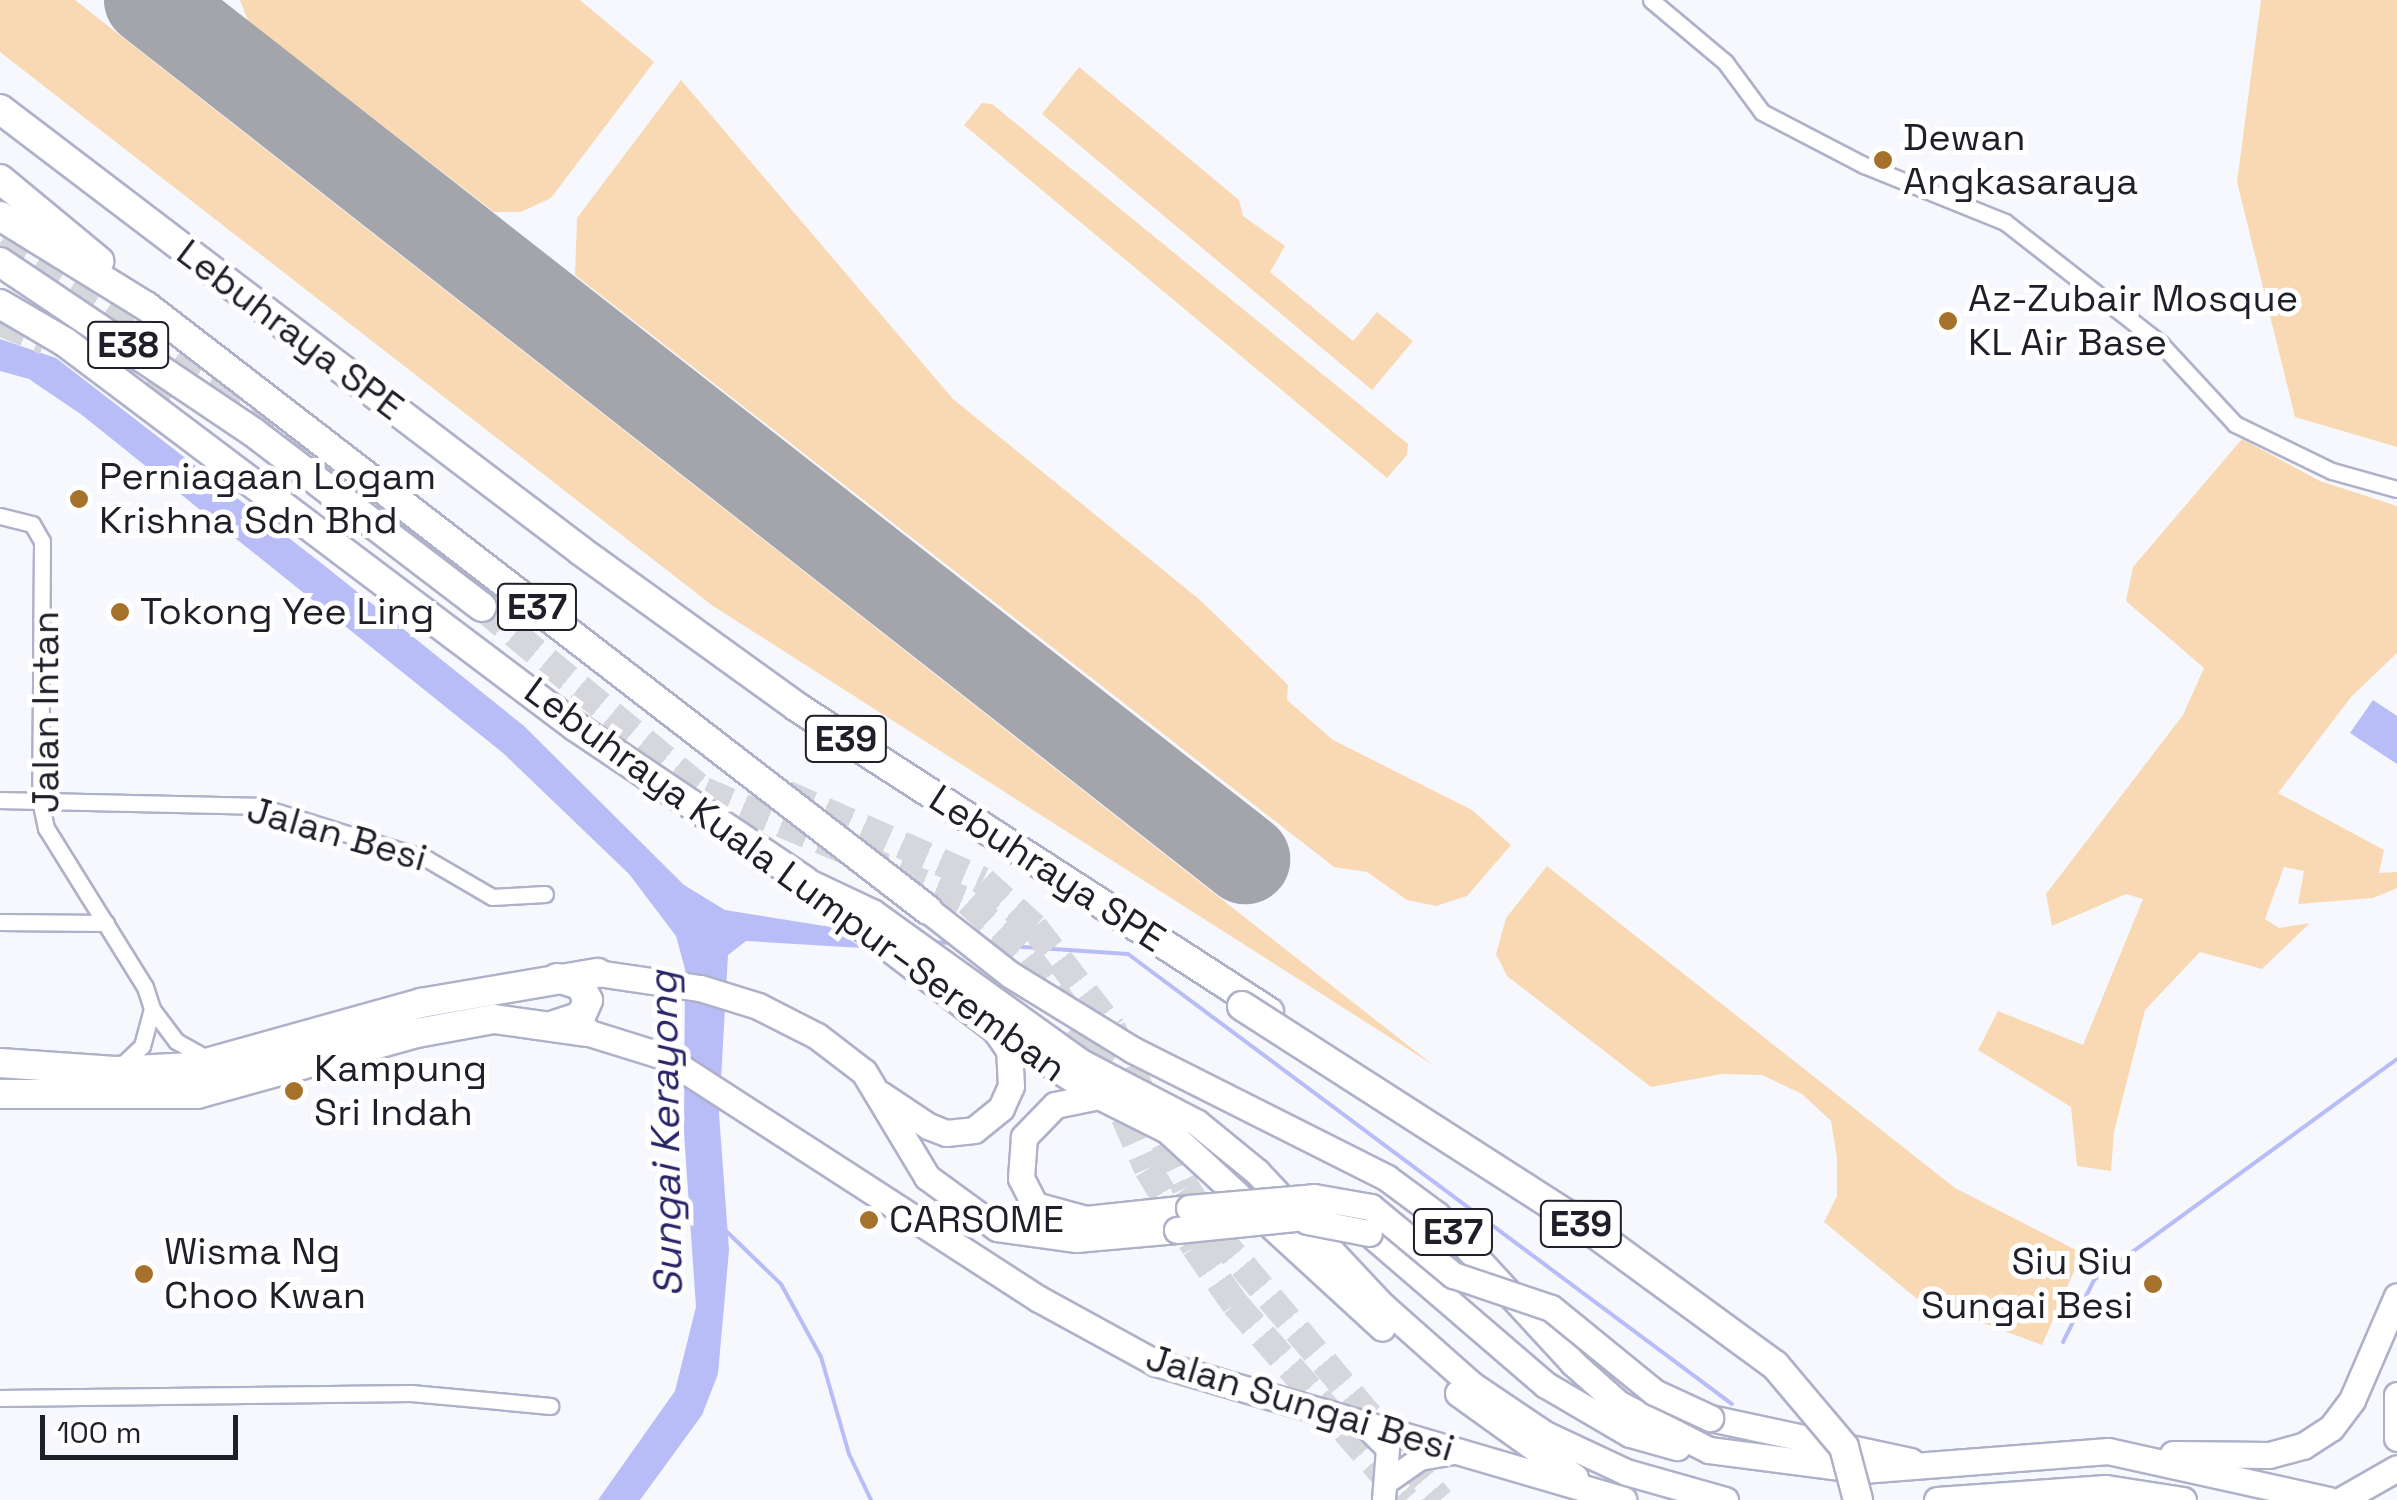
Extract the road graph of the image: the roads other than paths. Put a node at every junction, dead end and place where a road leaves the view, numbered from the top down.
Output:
1 (1651, 0) edge
2 (0, 109) edge
3 (0, 120) edge
4 (0, 179) edge
5 (0, 216) edge
6 (0, 262) edge
7 (0, 304) edge
8 (146, 306) junction
9 (180, 398) tunnel mouth
10 (252, 432) junction
11 (2397, 489) edge
12 (0, 516) edge
13 (482, 607) tunnel mouth
14 (0, 800) edge
15 (40, 800) junction
16 (804, 880) junction
17 (545, 894) dead end
18 (928, 910) joint
19 (0, 922) edge
20 (106, 923) junction
21 (597, 972) joint
22 (945, 977) junction
23 (554, 978) junction
24 (152, 1009) junction
25 (554, 1025) junction
26 (994, 1029) junction
27 (586, 1032) joint
28 (216, 1062) junction
29 (0, 1063) edge
30 (115, 1071) junction
31 (0, 1094) edge
32 (880, 1094) junction
33 (1099, 1096) junction
34 (1183, 1219) junction
35 (1272, 1220) junction
36 (1400, 1233) junction
37 (2397, 1296) edge
38 (2397, 1395) edge
39 (0, 1398) edge
40 (550, 1406) dead end
41 (1364, 1424) junction
42 (2397, 1438) edge
43 (1709, 1450) junction
44 (2108, 1451) junction
45 (1458, 1452) junction
46 (1927, 1466) junction
47 (2397, 1468) edge
48 (1387, 1490) edge
49 (1626, 1500) edge
50 (1725, 1500) edge
51 (1858, 1500) edge
52 (1868, 1500) edge
53 (1937, 1500) edge
54 (2183, 1500) edge
55 (2329, 1500) edge
56 (2341, 1500) edge

1 - 11 street
2 - 52 highway, Lebuhraya SPE / E39
3 - 51 highway, Lebuhraya SPE / E39, bridge
4 - 8 highway
5 - 8 highway, Lebuhraya Kuala Lumpur–Seremban / E37
6 - 10 highway, E38
7 - 16 highway, Lebuhraya Kuala Lumpur–Seremban / E37
8 - 18 highway, Lebuhraya Kuala Lumpur–Seremban / E37
9 - 10 highway
10 - 13 highway, E38
12 - 15 street, Jalan Intan
14 - 15 street, Jalan Besi
15 - 17 street, Jalan Besi
15 - 20 street, Jalan Intan
16 - 22 main road, Lebuhraya Kuala Lumpur–Seremban / E37
16 - 22 main road
18 - 43 main road, E37
19 - 20 street
20 - 24 street, Jalan Intan
21 - 23 highway
21 - 32 main road
22 - 26 main road, Lebuhraya Kuala Lumpur–Seremban / E37
22 - 50 main road
23 - 25 highway
23 - 28 highway
24 - 28 street, Jalan Intan
24 - 30 street
25 - 27 highway, Jalan Sungai Besi
25 - 31 highway, Jalan Sungai Besi
26 - 32 main road
26 - 33 main road, Lebuhraya Kuala Lumpur–Seremban / E37
27 - 41 main road, Jalan Sungai Besi
28 - 30 highway
29 - 30 highway
32 - 34 main road
33 - 34 main road
33 - 49 main road, Lebuhraya Kuala Lumpur–Seremban / E37
34 - 35 main road, bridge
34 - 36 main road, bridge
35 - 36 main road, bridge
35 - 43 main road, bridge
36 - 46 main road, bridge
37 - 44 main road
38 - 42 main road
39 - 40 street
41 - 45 main road, Jalan Sungai Besi
41 - 48 street
43 - 46 main road, E37
44 - 46 main road, E37
44 - 55 main road, E37
45 - 48 street
45 - 49 main road, Jalan Sungai Besi
47 - 56 main road
53 - 54 main road

